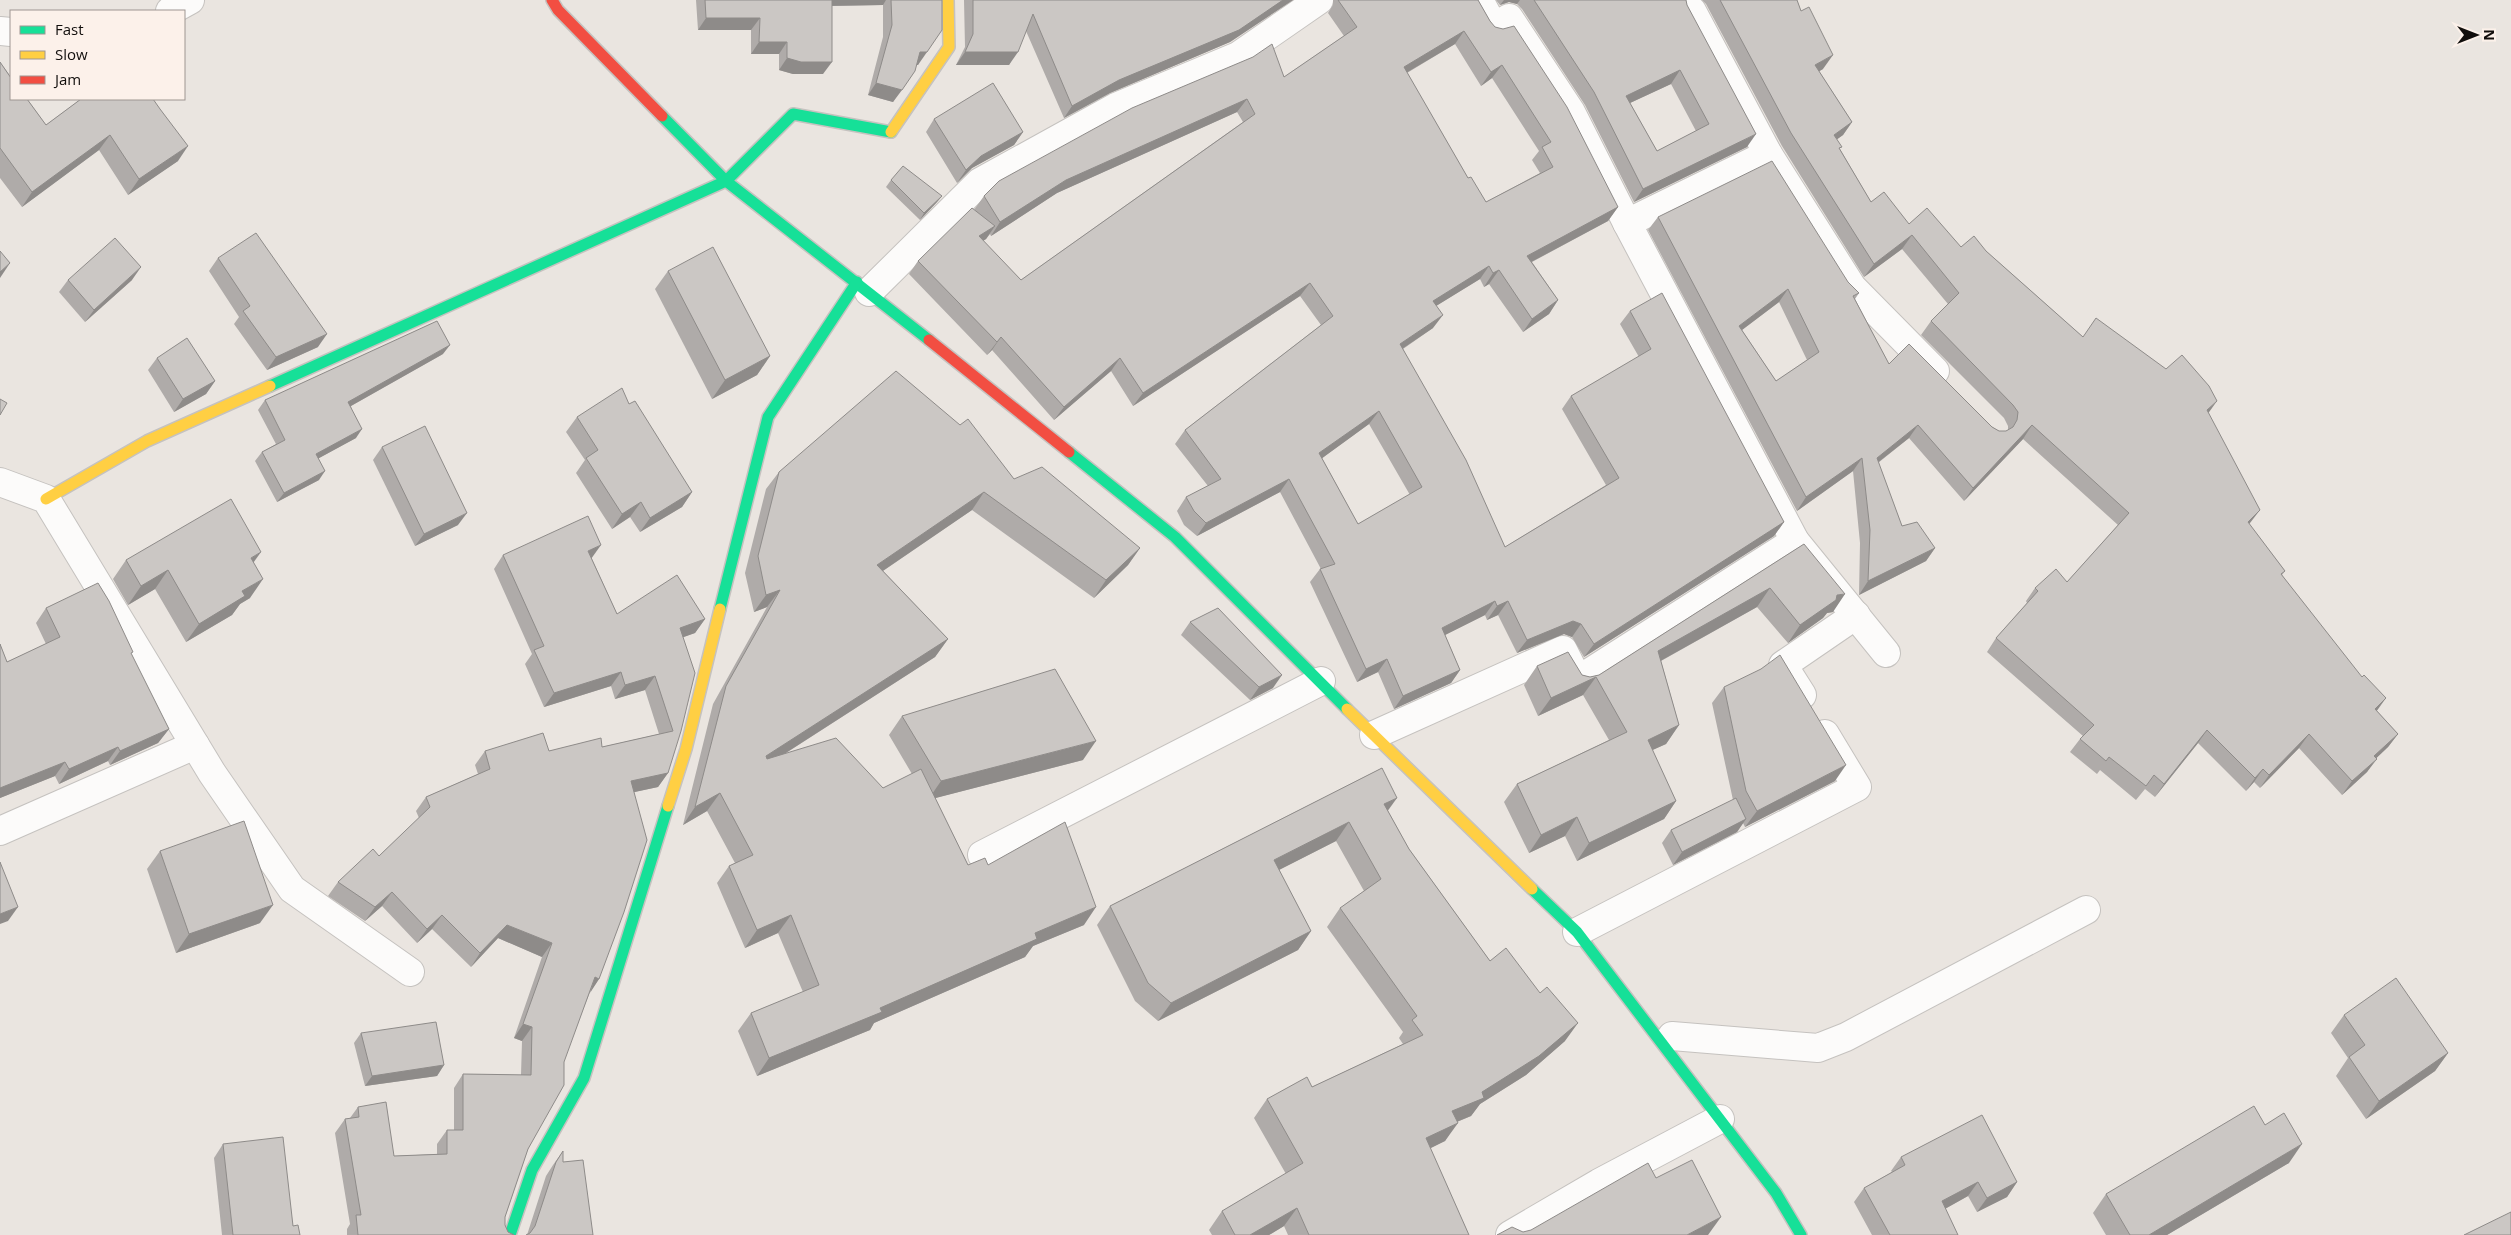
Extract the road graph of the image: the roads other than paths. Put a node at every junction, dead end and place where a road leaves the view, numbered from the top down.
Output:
1 (190, 0) edge
2 (552, 0) edge
3 (948, 0) edge
4 (1319, 0) edge
5 (1479, 0) edge
6 (172, 10) edge
7 (1692, 11) edge
8 (1768, 154) junction
9 (726, 180) junction
10 (1627, 223) junction
11 (863, 287) junction
12 (1951, 386) edge
13 (0, 482) edge
14 (46, 499) junction
15 (1796, 541) junction
16 (1856, 615) junction
17 (1886, 653) dead end
18 (1321, 681) junction
19 (1374, 735) junction
20 (195, 745) junction
21 (0, 831) edge
22 (982, 855) dead end
23 (2086, 910) dead end
24 (1577, 932) junction
25 (410, 972) dead end
26 (1672, 1036) dead end
27 (1720, 1119) junction
28 (510, 1235) edge
29 (1510, 1235) edge
30 (1801, 1235) edge

1 - 6 street
2 - 9 street
3 - 9 street
4 - 11 street
5 - 10 street
7 - 8 street
8 - 10 street
8 - 12 street
9 - 11 street
9 - 14 street
10 - 15 street
11 - 18 street
11 - 28 street
13 - 14 street
14 - 20 street
15 - 16 street
15 - 19 street
16 - 17 street
16 - 24 street
18 - 19 street
18 - 22 street
19 - 24 street
20 - 21 street
20 - 25 street
23 - 26 street
24 - 27 street
27 - 29 street
27 - 30 street

